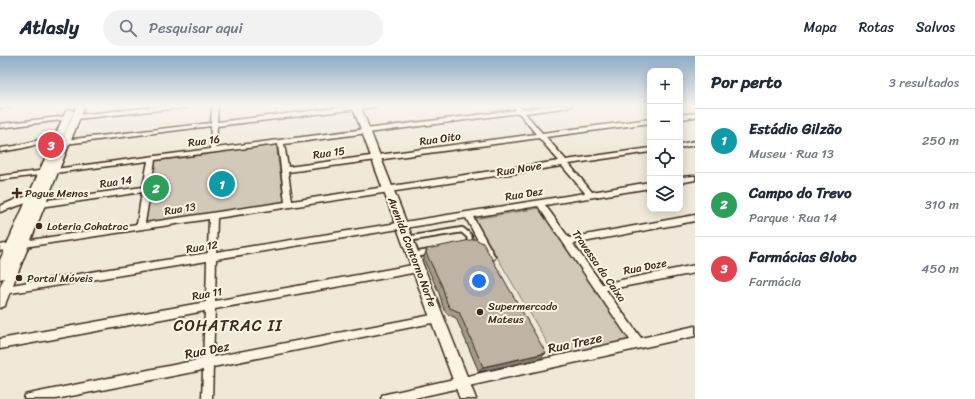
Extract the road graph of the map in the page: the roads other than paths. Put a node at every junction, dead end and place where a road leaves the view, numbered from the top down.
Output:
1 (44, 121) edge
2 (70, 121) edge
3 (238, 121) edge
4 (362, 121) edge
5 (443, 121) edge
6 (528, 121) edge
7 (647, 121) edge
8 (214, 124) junction
9 (0, 126) edge
10 (366, 131) junction
11 (541, 136) junction
12 (62, 140) junction
13 (281, 142) junction
14 (695, 144) edge
15 (683, 146) edge
16 (0, 150) edge
17 (647, 150) edge
18 (213, 151) junction
19 (376, 158) junction
20 (152, 159) junction
21 (563, 162) junction
22 (284, 170) junction
23 (49, 172) junction
24 (0, 178) edge
25 (695, 178) edge
26 (683, 180) edge
27 (647, 186) edge
28 (388, 188) junction
29 (147, 189) junction
30 (591, 195) junction
31 (36, 201) junction
32 (540, 203) junction
33 (289, 204) junction
34 (0, 209) edge
35 (468, 215) junction
36 (212, 216) junction
37 (695, 218) edge
38 (402, 225) junction
39 (140, 227) junction
40 (407, 239) junction
41 (567, 242) junction
42 (24, 244) junction
43 (468, 245) edge
44 (12, 246) junction
45 (0, 248) edge
46 (438, 250) edge
47 (413, 255) junction
48 (211, 256) junction
49 (494, 262) edge
50 (418, 268) junction
51 (695, 269) edge
52 (0, 274) edge
53 (599, 288) junction
54 (5, 290) junction
55 (0, 302) edge
56 (210, 306) junction
57 (438, 318) junction
58 (695, 331) edge
59 (638, 343) junction
60 (0, 344) edge
61 (208, 364) junction
62 (462, 382) junction
63 (29, 399) edge
64 (207, 399) edge
65 (386, 399) edge
66 (468, 399) edge

1 - 9 street
2 - 12 main road
3 - 8 street
4 - 10 main road, Avenida Contorno Norte
5 - 10 street, Rua 16
6 - 11 street
7 - 11 street, Rua Oito
8 - 12 street
8 - 18 street
10 - 13 street, Rua 16
10 - 19 main road, Avenida Contorno Norte
11 - 19 street, Rua Oito
11 - 21 street
12 - 16 street
12 - 23 main road
13 - 18 street, Rua 16
13 - 22 street
14 - 15 street
17 - 21 street, Rua Nove
18 - 20 street, Rua 16
19 - 22 street, Rua 15
19 - 28 main road, Avenida Contorno Norte
20 - 23 street, Rua 16
20 - 29 street
21 - 28 street, Rua Nove
21 - 30 street
22 - 33 street
23 - 24 street, Rua 16
23 - 31 main road
25 - 26 street
27 - 30 street, Rua Dez
28 - 33 street, Rua 13
28 - 38 main road, Avenida Contorno Norte
29 - 31 street, Rua 14
29 - 39 street
30 - 32 street, Rua Dez
31 - 34 street, Rua 14
31 - 42 main road
31 - 44 main road
32 - 35 street, Rua Dez
32 - 41 street, Travessa da Caixa
33 - 36 street, Rua 13
35 - 38 street, Rua Dez
35 - 49 street
36 - 39 street, Rua 13
36 - 48 street
37 - 41 street
38 - 40 main road, Avenida Contorno Norte
38 - 48 street, Rua 12
39 - 42 street, Rua 13
40 - 43 lane
40 - 47 main road, Avenida Contorno Norte
41 - 53 street, Travessa da Caixa
42 - 54 main road
44 - 45 street
44 - 52 main road
46 - 47 lane
47 - 50 main road, Avenida Contorno Norte
48 - 54 street, Rua 12
48 - 56 street
50 - 56 street, Rua 11
50 - 57 main road, Avenida Contorno Norte
51 - 53 street, Rua Doze
53 - 59 street, Travessa da Caixa
54 - 55 main road
56 - 60 street, Rua 11
56 - 61 street
57 - 61 street, Rua Dez
57 - 62 main road, Avenida Contorno Norte
58 - 59 street, Rua Treze
59 - 62 street, Rua Treze
61 - 63 street, Rua Dez
61 - 64 street
62 - 65 street
62 - 66 main road, Avenida Contorno Norte

